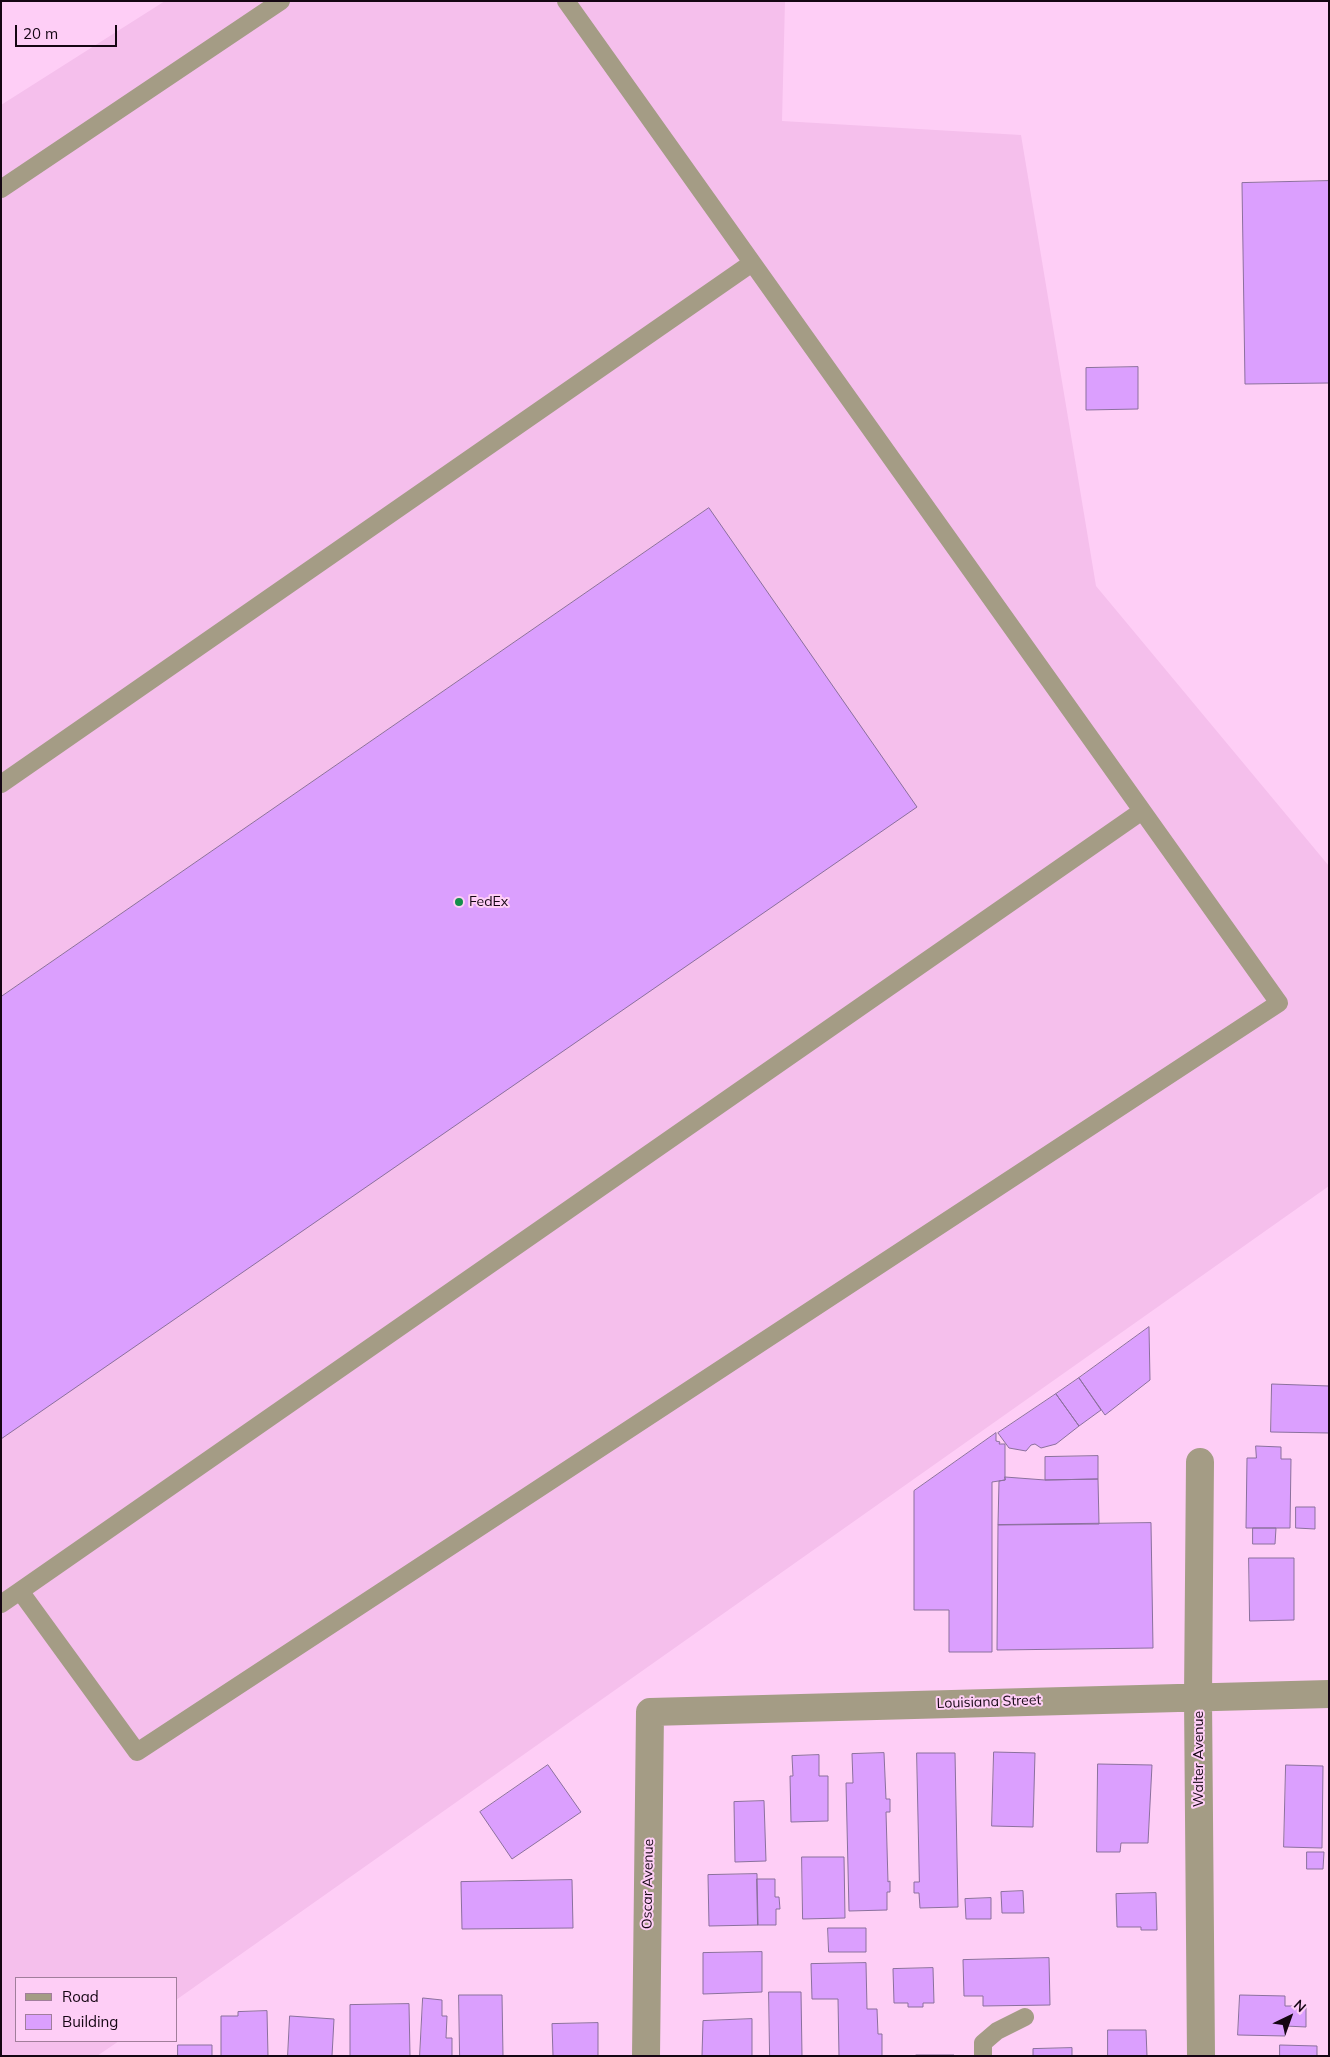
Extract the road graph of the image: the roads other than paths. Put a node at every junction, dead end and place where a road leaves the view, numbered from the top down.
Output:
1 (281, 1) edge
2 (566, 1) edge
3 (1, 189) edge
4 (752, 263) junction
5 (1, 784) edge
6 (1142, 811) junction
7 (1200, 1462) dead end
8 (20, 1591) junction
9 (1, 1604) edge
10 (1329, 1694) edge
11 (1198, 1697) junction
12 (650, 1712) joint
13 (1025, 2017) dead end
14 (646, 2056) edge
15 (983, 2056) edge
16 (1201, 2056) edge

1 - 3 lane
2 - 4 lane
4 - 5 lane
4 - 6 lane
6 - 8 lane
6 - 8 lane
7 - 11 street, Walter Avenue
8 - 9 lane
10 - 11 street, Louisiana Street
11 - 12 street, Louisiana Street
11 - 16 street, Walter Avenue
12 - 14 street, Oscar Avenue
13 - 15 lane

